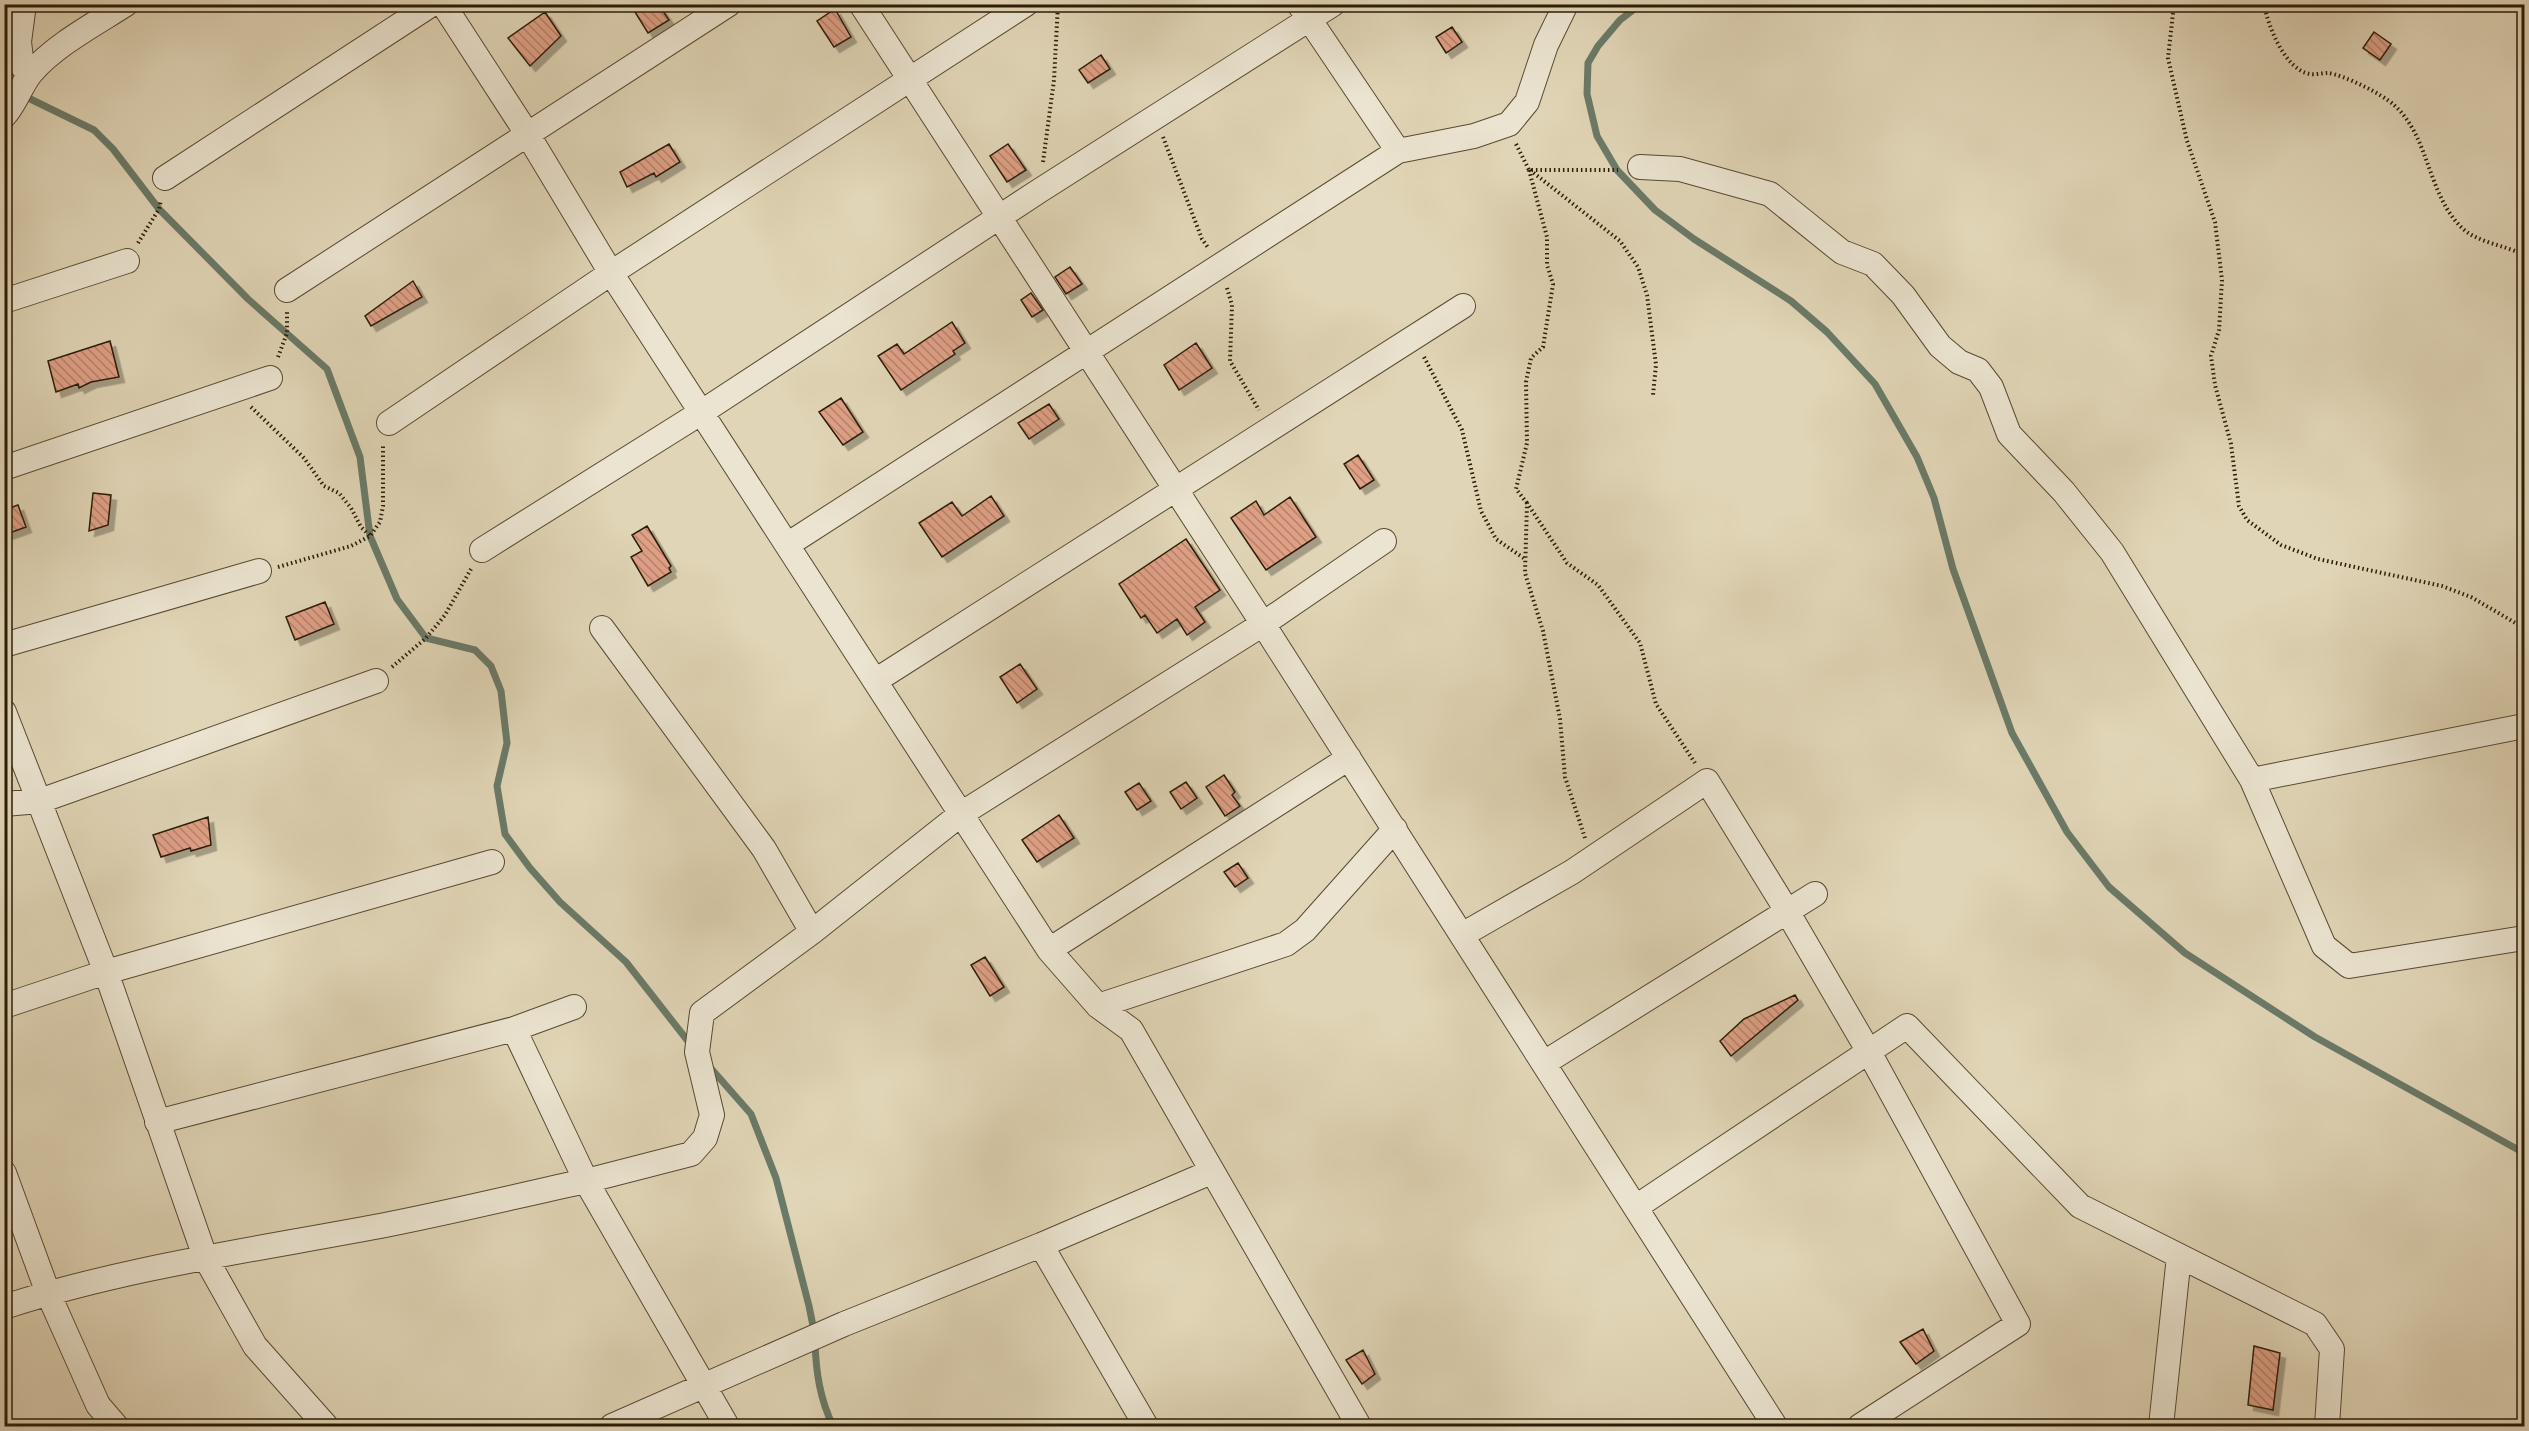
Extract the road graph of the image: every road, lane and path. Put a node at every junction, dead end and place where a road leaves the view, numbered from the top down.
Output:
1 (24, 4) edge
2 (126, 4) edge
3 (432, 4) edge
4 (443, 4) edge
5 (729, 4) edge
6 (861, 4) edge
7 (1026, 4) edge
8 (1058, 4) edge
9 (1333, 4) edge
10 (1566, 4) edge
11 (2174, 4) edge
12 (2264, 4) edge
13 (1304, 12) edge
14 (30, 73) junction
15 (910, 80) junction
16 (4, 116) edge
17 (1155, 117) junction
18 (1509, 124) junction
19 (528, 135) junction
20 (1398, 151) junction
21 (1640, 167) dead end
22 (1529, 170) junction
23 (1601, 170) dead end
24 (165, 178) joint
25 (1039, 191) junction
26 (999, 217) junction
27 (2524, 255) edge
28 (127, 261) joint
29 (1221, 265) junction
30 (611, 273) junction
31 (287, 290) joint
32 (4, 302) edge
33 (1463, 306) dead end
34 (1414, 337) junction
35 (1087, 353) junction
36 (270, 378) joint
37 (233, 390) junction
38 (1653, 395) dead end
39 (702, 412) junction
40 (389, 423) joint
41 (1270, 429) junction
42 (4, 468) edge
43 (1176, 489) junction
44 (1527, 503) junction
45 (370, 536) junction
46 (1384, 540) dead end
47 (787, 545) junction
48 (482, 550) joint
49 (1526, 560) junction
50 (259, 571) joint
51 (1263, 624) junction
52 (602, 628) dead end
53 (2524, 628) edge
54 (4, 645) edge
55 (375, 681) joint
56 (875, 681) junction
57 (4, 712) edge
58 (2524, 726) edge
59 (1349, 758) junction
60 (2252, 780) junction
61 (1707, 781) junction
62 (40, 801) junction
63 (4, 804) edge
64 (961, 814) junction
65 (1395, 829) junction
66 (1585, 839) dead end
67 (492, 862) dead end
68 (1815, 894) dead end
69 (1787, 911) junction
70 (812, 932) junction
71 (1462, 935) junction
72 (2524, 938) edge
73 (1049, 950) junction
74 (106, 972) junction
75 (4, 1006) edge
76 (1098, 1006) junction
77 (574, 1007) dead end
78 (514, 1029) junction
79 (1869, 1052) junction
80 (1544, 1063) junction
81 (158, 1122) junction
82 (1211, 1172) junction
83 (4, 1173) edge
84 (586, 1181) junction
85 (1636, 1207) junction
86 (1041, 1245) junction
87 (2179, 1256) junction
88 (205, 1257) junction
89 (48, 1293) junction
90 (4, 1307) edge
91 (703, 1387) junction
92 (116, 1426) edge
93 (326, 1426) edge
94 (612, 1426) edge
95 (727, 1426) edge
96 (1146, 1426) edge
97 (1359, 1426) edge
98 (1775, 1426) edge
99 (1860, 1426) edge
100 (2161, 1426) edge
101 (2327, 1426) edge

1 - 14 street
2 - 14 street
3 - 24 street
4 - 19 street
5 - 19 street
6 - 15 street
7 - 15 street
8 - 25 path
9 - 13 street
10 - 18 street
11 - 53 path
12 - 27 path
13 - 17 street
13 - 20 street
14 - 16 street
15 - 26 street
15 - 30 street
17 - 25 street
17 - 29 path
18 - 20 street
18 - 22 path
19 - 30 street
19 - 31 street
20 - 29 street
21 - 60 street
22 - 23 path
22 - 38 path
22 - 44 path
24 - 28 path
25 - 26 street
26 - 35 street
26 - 39 street
28 - 32 street
29 - 35 street
29 - 41 path
30 - 39 street
30 - 40 street
31 - 36 path
33 - 34 street
34 - 41 street
34 - 49 path
35 - 43 street
35 - 47 street
36 - 37 street
37 - 42 street
37 - 45 path
39 - 47 street
39 - 48 street
40 - 45 path
41 - 43 street
43 - 51 street
43 - 56 street
44 - 49 path
44 - 61 path
45 - 50 path
46 - 51 street
47 - 56 street
48 - 55 path
49 - 66 path
50 - 54 street
51 - 59 street
51 - 64 street
52 - 70 street
55 - 62 street
56 - 64 street
57 - 62 street
58 - 60 street
59 - 65 street
59 - 73 street
60 - 72 street
61 - 69 street
61 - 71 street
62 - 63 street
62 - 74 street
64 - 70 street
64 - 73 street
65 - 71 street
65 - 76 street
67 - 74 street
68 - 69 street
69 - 79 street
69 - 80 street
70 - 84 street
71 - 80 street
73 - 76 street
74 - 75 street
74 - 81 street
76 - 82 street
77 - 78 street
78 - 81 street
78 - 84 street
79 - 85 street
79 - 87 street
79 - 99 street
80 - 85 street
81 - 88 street
82 - 86 street
82 - 97 street
83 - 89 street
84 - 88 street
84 - 91 street
85 - 98 street
86 - 91 street
86 - 96 street
87 - 100 street
87 - 101 street
88 - 89 street
88 - 93 street
89 - 90 street
89 - 92 street
91 - 94 street
91 - 95 street

